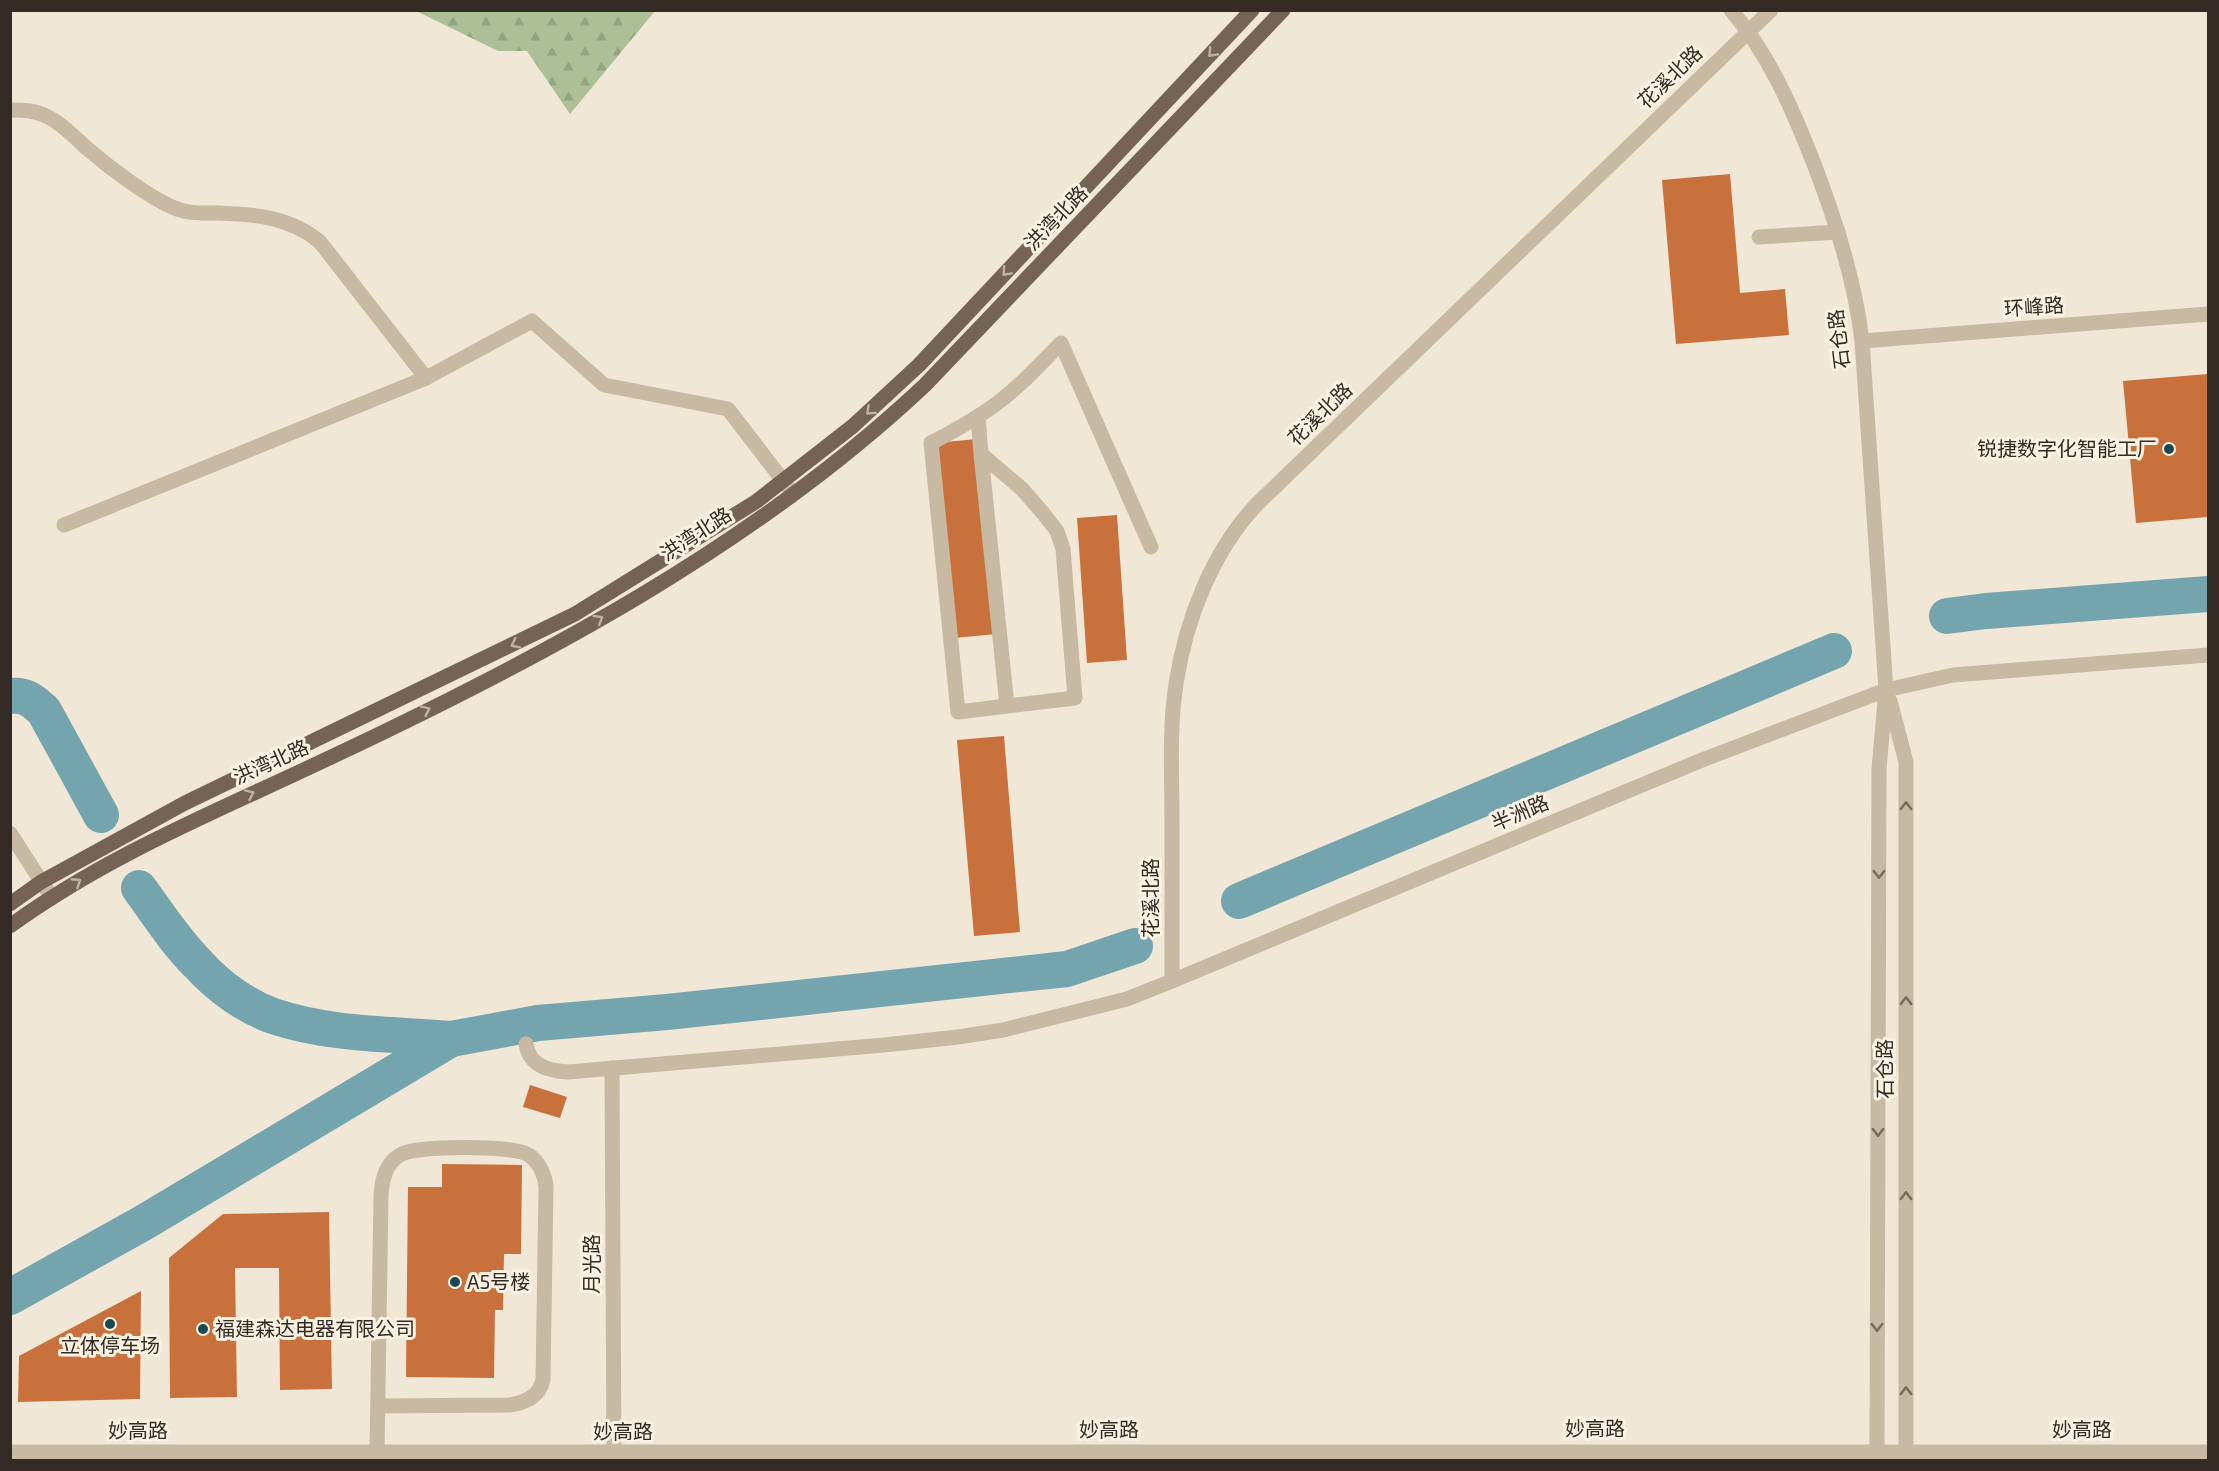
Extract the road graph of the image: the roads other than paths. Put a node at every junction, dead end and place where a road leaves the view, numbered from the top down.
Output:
1 (1252, 10) edge
2 (1283, 10) edge
3 (1731, 10) edge
4 (1771, 10) edge
5 (1749, 31) junction
6 (10, 110) edge
7 (1838, 232) junction
8 (1759, 237) dead end
9 (2208, 314) edge
10 (1862, 341) junction
11 (426, 378) junction
12 (978, 417) junction
13 (981, 454) junction
14 (784, 479) junction
15 (793, 494) junction
16 (64, 525) dead end
17 (1151, 547) dead end
18 (2208, 655) edge
19 (1886, 690) junction
20 (1007, 706) junction
21 (10, 833) edge
22 (41, 882) junction
23 (52, 898) junction
24 (10, 903) edge
25 (10, 926) edge
26 (1172, 981) junction
27 (526, 1044) dead end
28 (612, 1068) junction
29 (378, 1406) junction
30 (1877, 1450) junction
31 (1906, 1450) junction
32 (10, 1452) edge
33 (2208, 1452) edge
34 (377, 1453) junction
35 (614, 1457) edge

1 -> 14 main road, 洪湾北路
2 - 15 main road, 洪湾北路
3 - 5 street, 石仓路
4 - 5 street, 花溪北路
5 - 7 street, 石仓路
5 - 26 street, 花溪北路
6 - 11 street
7 - 8 street
7 - 10 street, 石仓路
9 - 10 street, 环峰路
10 - 19 street, 石仓路
11 - 14 street
11 - 16 street
12 - 13 street
12 - 17 street
12 - 20 street
13 - 20 street
13 - 20 street
14 - 15 street
14 -> 22 main road, 洪湾北路
23 -> 15 main road, 洪湾北路
18 - 19 street, 半洲路
19 - 26 street, 半洲路
19 -> 30 street, 石仓路
31 -> 19 street, 石仓路
21 - 22 street
22 - 23 street
22 - 24 main road, 洪湾北路
23 - 25 main road, 洪湾北路
26 - 28 street, 半洲路
27 - 28 street, 半洲路
28 - 35 street, 月光路
29 - 29 street
29 - 34 street
30 - 31 street, 妙高路
30 - 35 street, 妙高路
31 - 33 street, 妙高路
32 - 34 street, 妙高路
34 - 35 street, 妙高路

